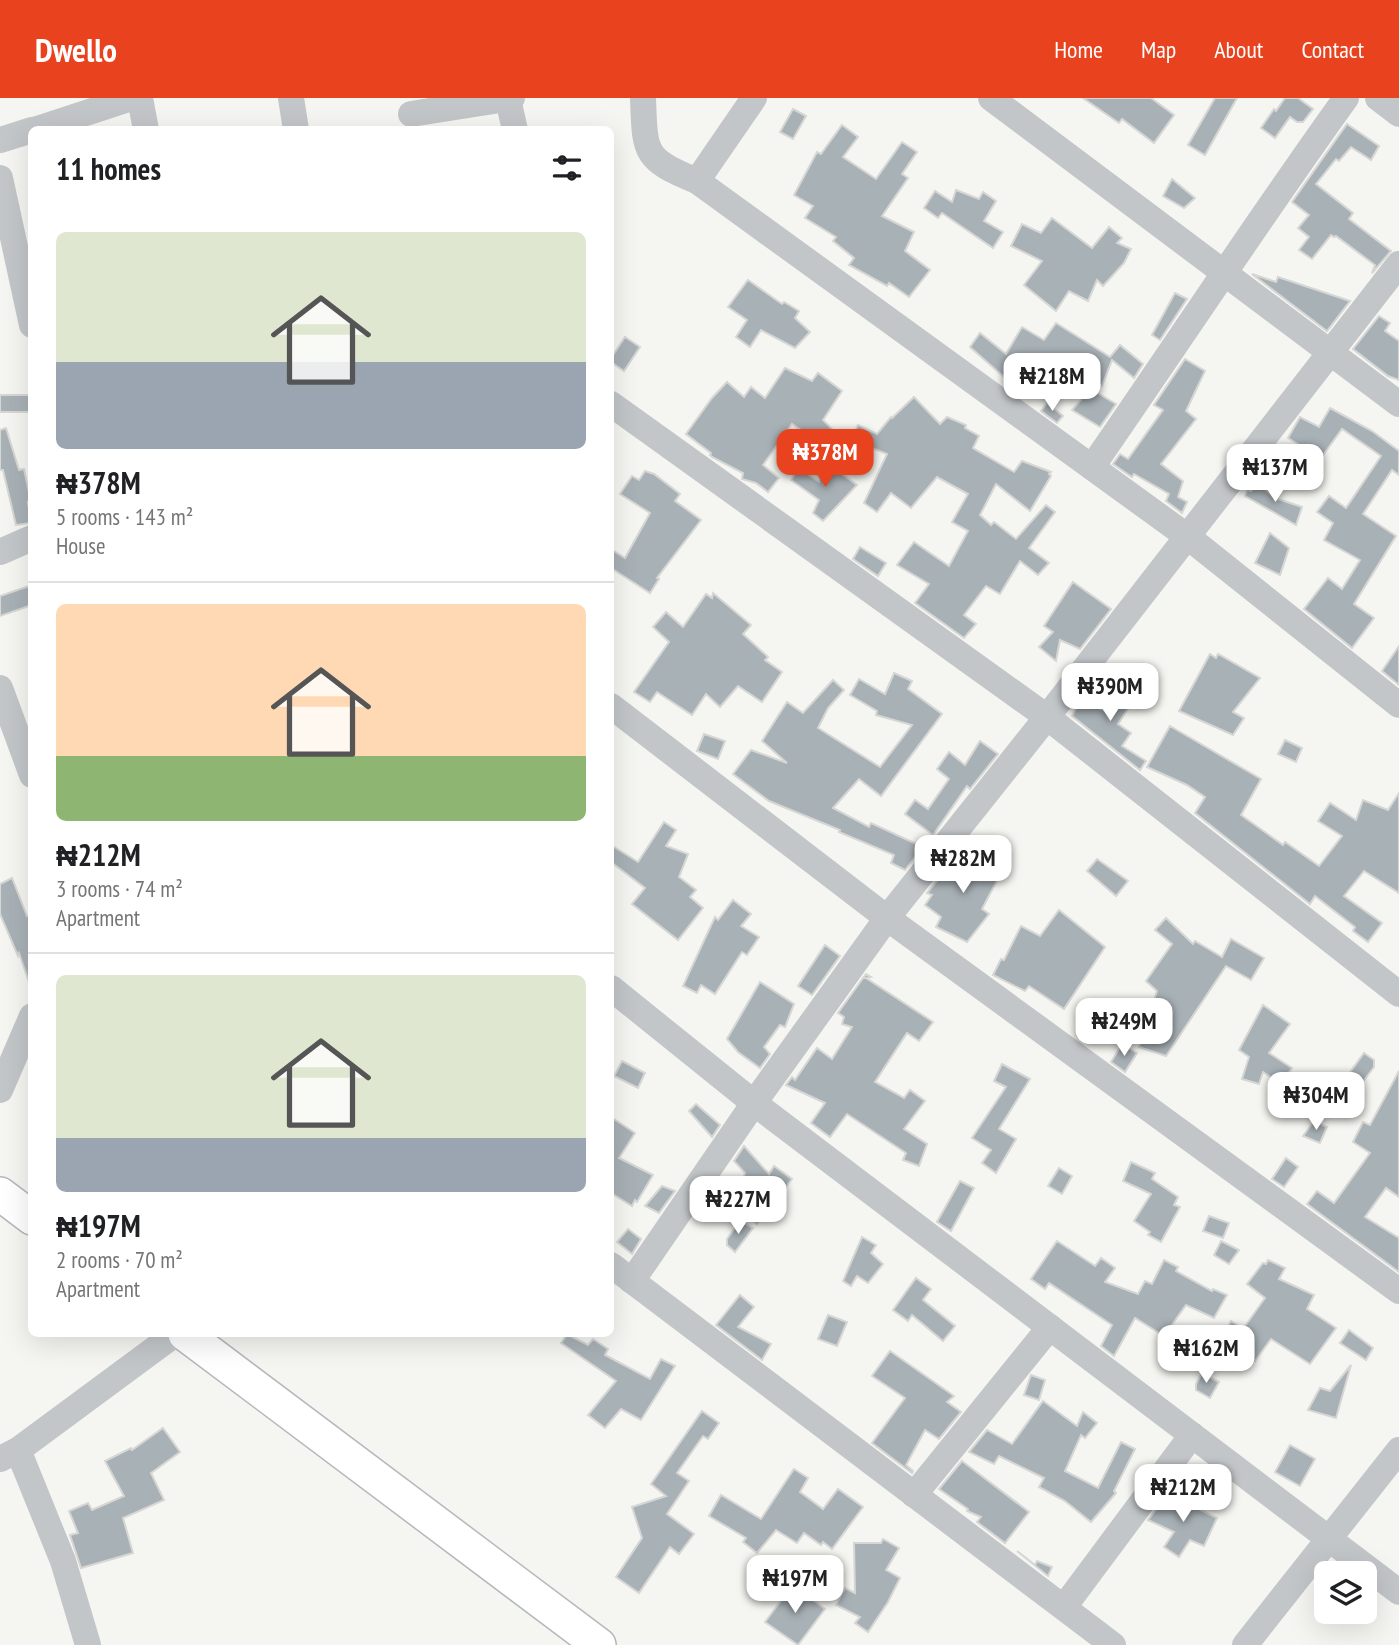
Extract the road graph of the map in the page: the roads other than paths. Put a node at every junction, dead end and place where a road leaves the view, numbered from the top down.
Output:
1 (132, 98) edge
2 (140, 98) edge
3 (291, 98) edge
4 (510, 98) edge
5 (643, 98) edge
6 (754, 98) edge
7 (991, 98) edge
8 (1346, 98) edge
9 (1378, 98) edge
10 (411, 114) edge
11 (1399, 114) edge
12 (45, 126) edge
13 (145, 126) edge
14 (295, 126) edge
15 (514, 126) edge
16 (28, 132) edge
17 (0, 140) edge
18 (0, 178) edge
19 (697, 181) junction
20 (1399, 264) edge
21 (1225, 274) junction
22 (28, 307) edge
23 (1330, 352) junction
24 (1399, 404) edge
25 (614, 406) edge
26 (1091, 467) junction
27 (1188, 537) junction
28 (28, 540) edge
29 (0, 552) edge
30 (0, 688) edge
31 (1399, 705) edge
32 (614, 708) edge
33 (1047, 717) junction
34 (28, 764) edge
35 (887, 918) junction
36 (614, 990) edge
37 (1399, 994) edge
38 (28, 1025) edge
39 (0, 1090) edge
40 (754, 1103) junction
41 (0, 1194) edge
42 (28, 1215) edge
43 (614, 1267) edge
44 (632, 1281) junction
45 (1399, 1290) edge
46 (1050, 1327) junction
47 (171, 1337) edge
48 (189, 1337) edge
49 (1192, 1435) junction
50 (1399, 1450) edge
51 (9, 1455) edge
52 (914, 1494) junction
53 (1329, 1539) junction
54 (1399, 1592) edge
55 (1063, 1607) junction
56 (88, 1645) edge
57 (599, 1645) edge
58 (1113, 1645) edge
59 (1245, 1645) edge

1 - 12 street
2 - 13 street
3 - 14 street
4 - 10 street
4 - 15 street
5 - 19 street
6 - 19 street
7 - 21 street
8 - 21 street
9 - 11 street
16 - 17 street
18 - 22 street
19 - 26 street
20 - 23 street
21 - 23 street
21 - 26 street
23 - 24 street
23 - 27 street
25 - 33 street
26 - 27 street
27 - 31 street
27 - 33 street
28 - 29 street
30 - 34 street
32 - 35 street
33 - 35 street
33 - 37 street
35 - 40 street
35 - 45 street
36 - 40 street
38 - 39 street
40 - 44 street
40 - 46 street
41 - 42 main road
43 - 44 street
44 - 52 street
46 - 49 street
46 - 52 street
47 - 51 street
48 - 57 main road
49 - 53 street
49 - 55 street
50 - 53 street
51 - 56 street
52 - 55 street
53 - 54 street
53 - 59 street
55 - 58 street

